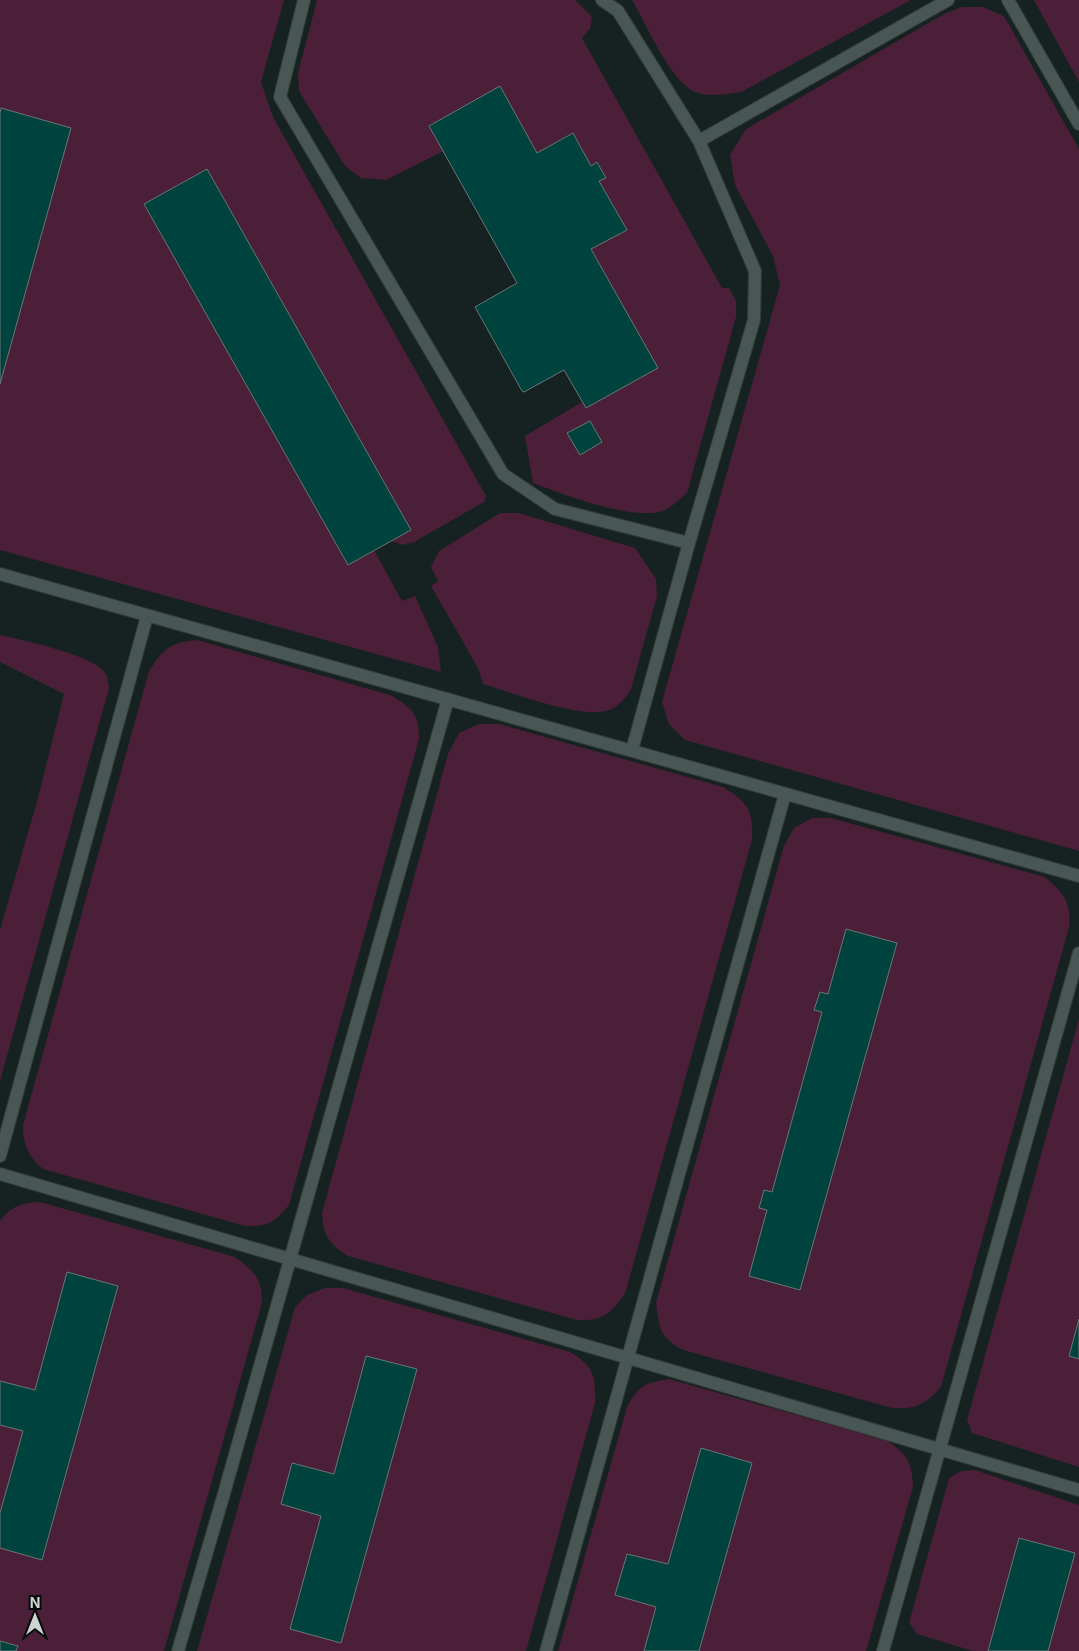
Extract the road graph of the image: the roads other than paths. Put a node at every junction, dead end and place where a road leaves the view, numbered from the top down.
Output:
1 (304, 0) edge
2 (602, 0) edge
3 (948, 0) edge
4 (1008, 0) edge
5 (1079, 124) edge
6 (699, 141) junction
7 (689, 543) junction
8 (0, 574) edge
9 (147, 616) junction
10 (448, 698) junction
11 (632, 750) junction
12 (785, 794) junction
13 (1079, 876) edge
14 (1079, 953) edge
15 (0, 1156) edge
16 (0, 1174) edge
17 (290, 1260) junction
18 (626, 1357) junction
19 (939, 1449) junction
20 (1079, 1490) edge
21 (178, 1651) edge
22 (546, 1651) edge
23 (883, 1651) edge

1 - 7 lane
2 - 6 lane
3 - 6 lane
4 - 5 lane
6 - 7 lane
7 - 11 lane
8 - 9 lane
9 - 10 lane
9 - 15 lane
10 - 11 lane
10 - 17 lane
11 - 12 lane
12 - 13 lane
12 - 18 lane
14 - 19 lane
16 - 17 lane
17 - 18 lane
17 - 21 lane
18 - 19 lane
18 - 22 lane
19 - 20 lane
19 - 23 lane

